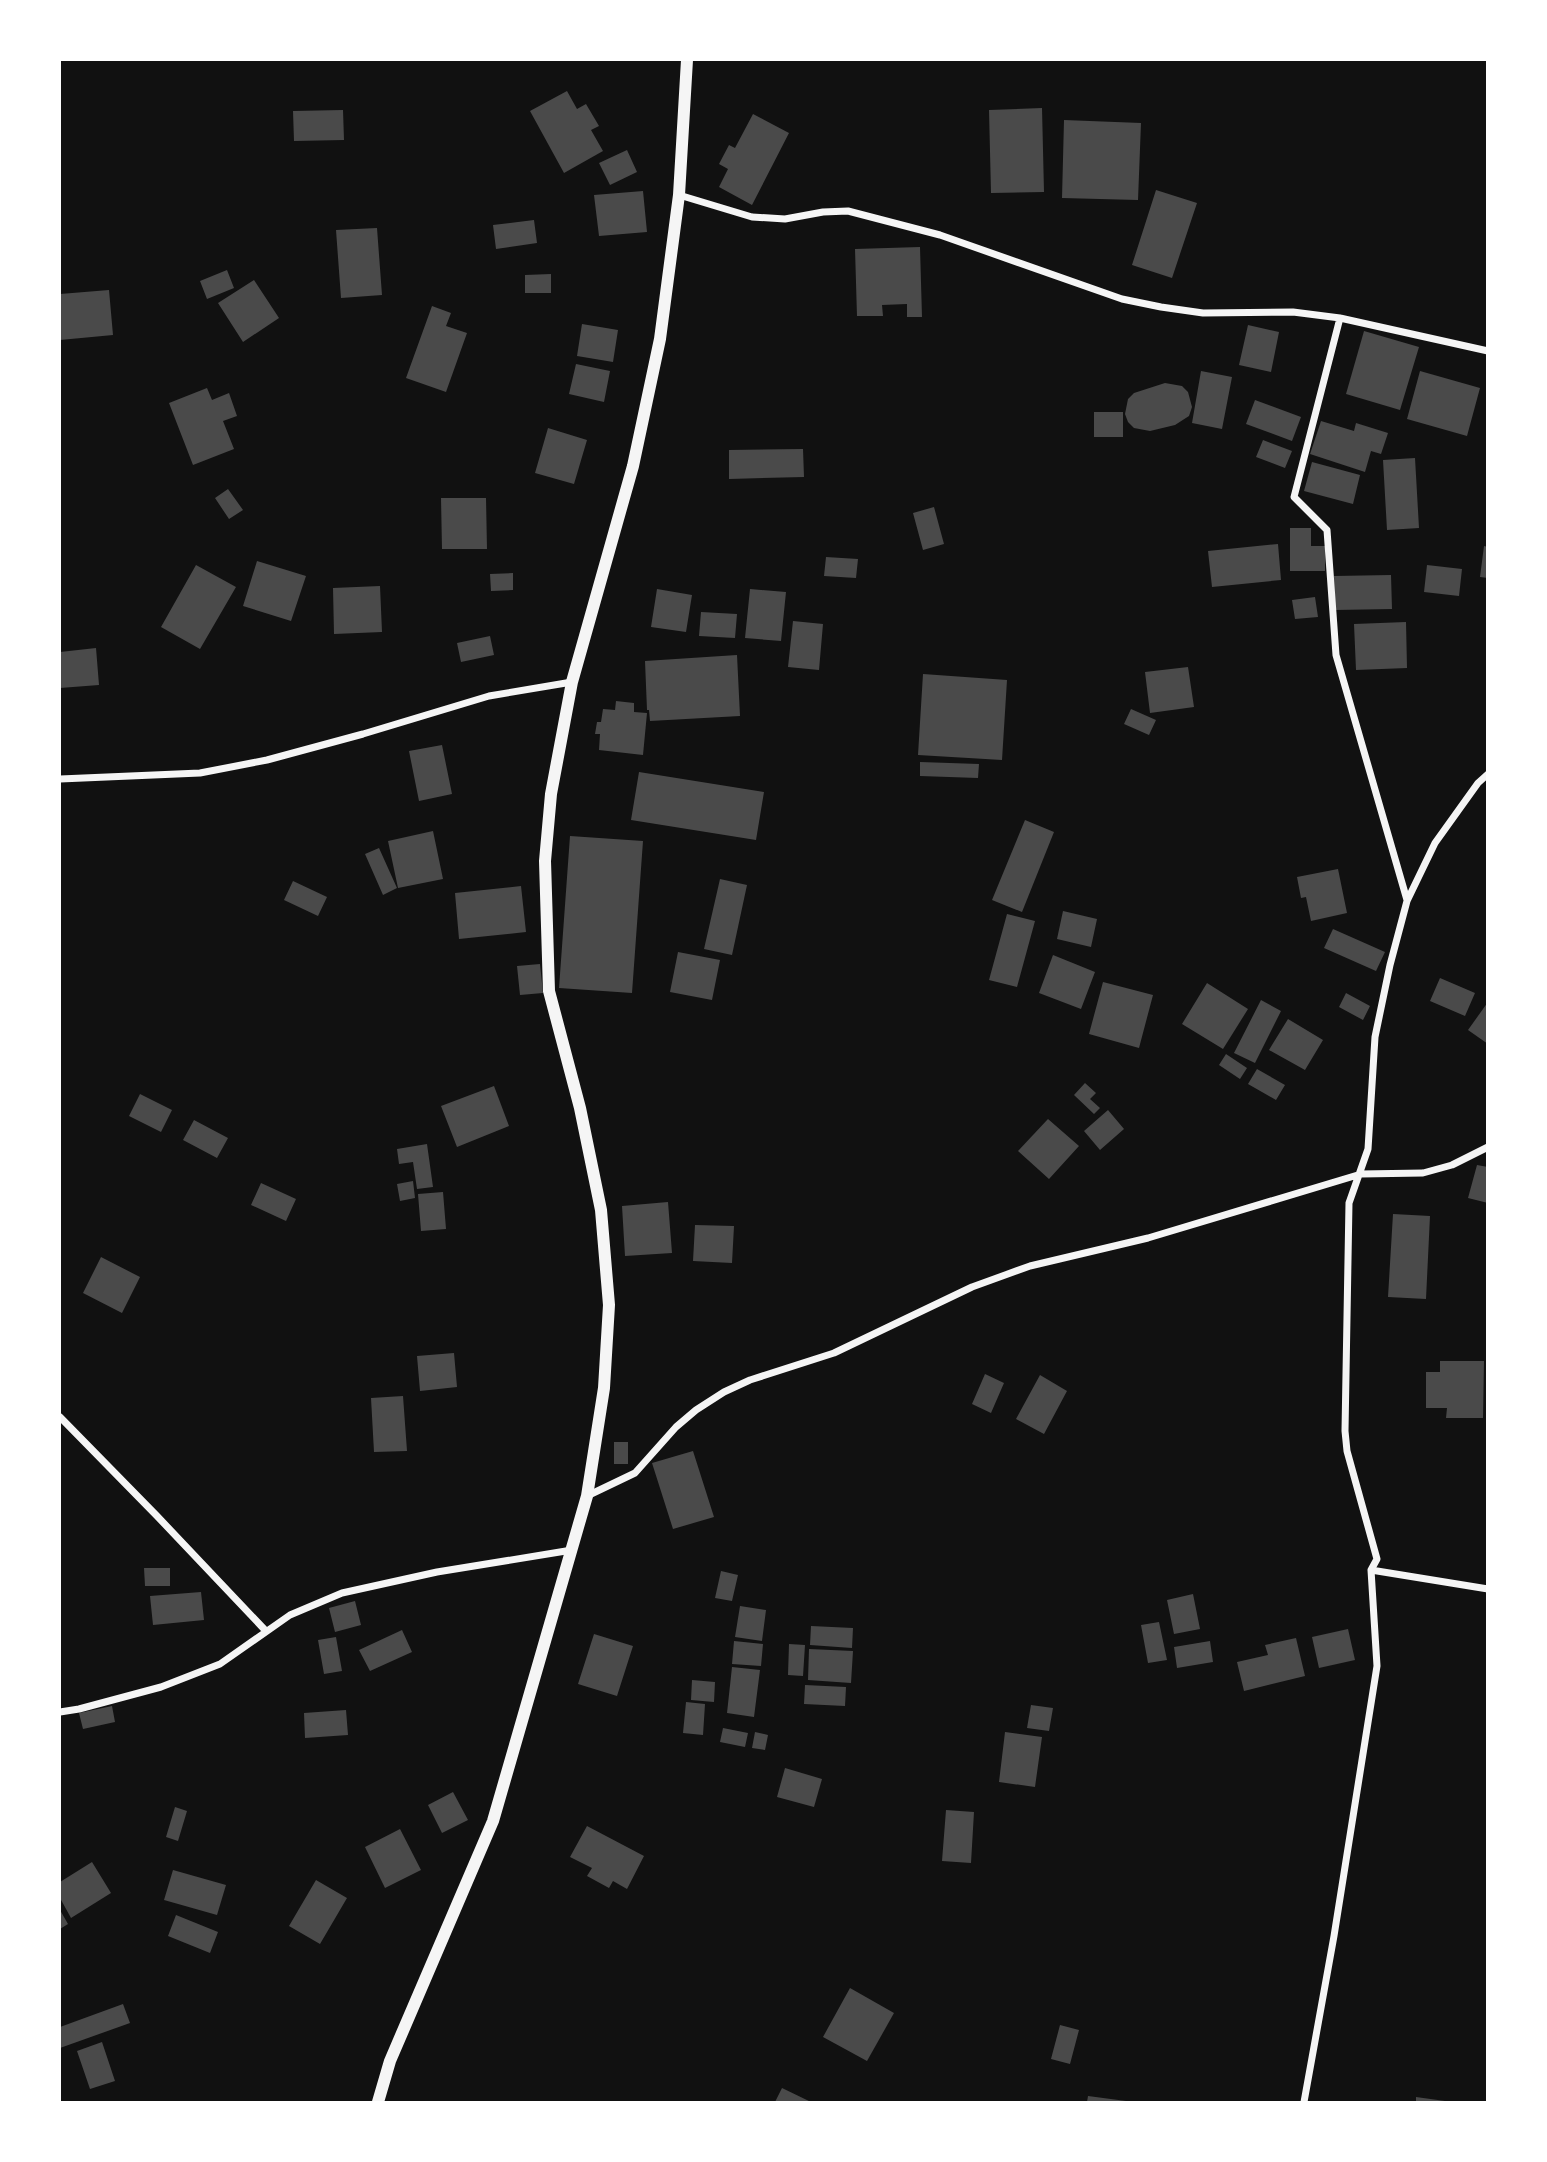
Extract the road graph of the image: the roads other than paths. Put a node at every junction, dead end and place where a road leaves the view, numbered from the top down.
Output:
1 (687, 60) edge
2 (679, 195) junction
3 (1340, 318) junction
4 (1488, 351) edge
5 (572, 682) junction
6 (1488, 774) edge
7 (60, 779) edge
8 (1407, 901) junction
9 (1488, 1147) edge
10 (1361, 1174) junction
11 (60, 1417) edge
12 (587, 1496) junction
13 (572, 1550) junction
14 (1371, 1570) junction
15 (1488, 1589) edge
16 (265, 1630) junction
17 (60, 1712) edge
18 (378, 2102) edge
19 (1304, 2102) edge

1 - 2 street
2 - 3 street
2 - 5 street
3 - 4 street
3 - 8 street
5 - 7 street
5 - 12 street
6 - 8 street
8 - 10 street
9 - 10 street
10 - 12 street
10 - 14 street
11 - 16 street
12 - 13 street
13 - 16 street
13 - 18 street
14 - 15 street
14 - 19 street
16 - 17 street

